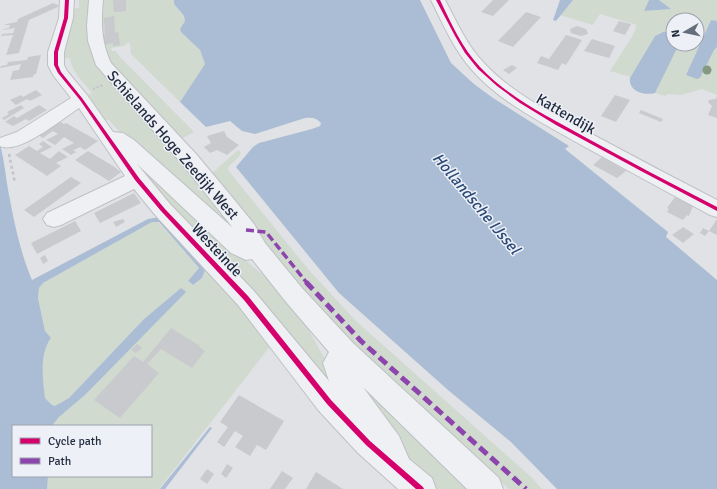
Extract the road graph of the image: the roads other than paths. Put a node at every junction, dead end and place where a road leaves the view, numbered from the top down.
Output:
1 (67, 0) edge
2 (96, 0) edge
3 (438, 0) edge
4 (81, 99) junction
5 (108, 137) junction
6 (7, 142) road end
7 (137, 179) junction
8 (717, 209) edge
9 (54, 218) dead end
10 (257, 248) junction
11 (344, 351) junction
12 (394, 466) junction
13 (421, 489) edge
14 (488, 489) edge

1 - 4 street, Westeinde
2 - 10 street, Schielands Hoge Zeedijk West
3 - 8 street, Kattendijk
4 - 5 street, Westeinde
4 - 6 street
5 - 7 street, Westeinde
5 - 10 street, Westeinde
7 - 9 street
7 - 12 street, Westeinde
10 - 11 street, Schielands Hoge Zeedijk West
11 - 12 street
11 - 14 street, Schielands Hoge Zeedijk West
12 - 13 street, Westeinde

